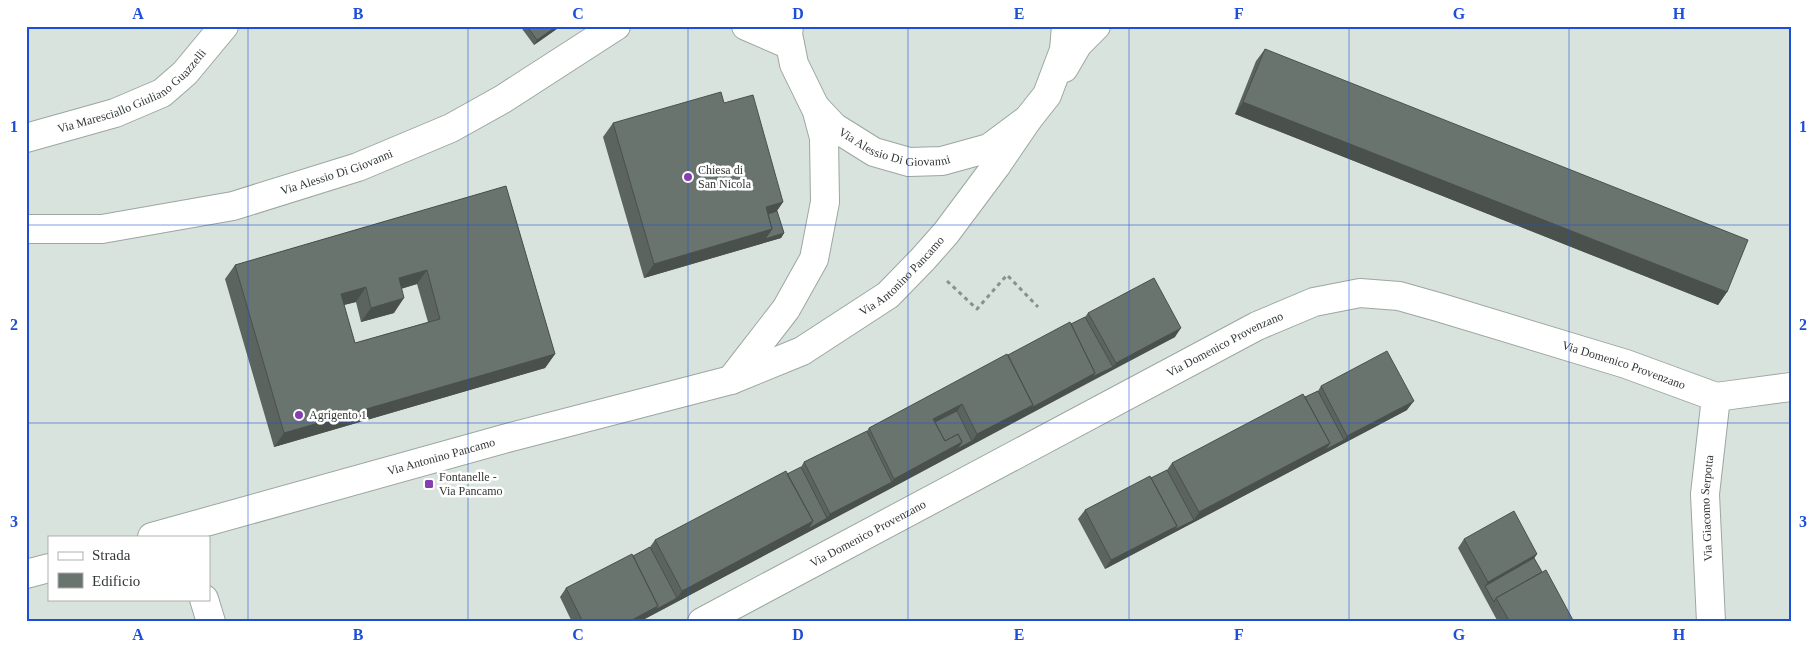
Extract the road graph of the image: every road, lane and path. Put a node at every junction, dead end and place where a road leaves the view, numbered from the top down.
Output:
1 (224, 26) edge
2 (616, 26) edge
3 (746, 26) edge
4 (1066, 26) edge
5 (1096, 26) edge
6 (790, 36) edge
7 (1047, 95) junction
8 (815, 107) junction
9 (1028, 120) junction
10 (26, 138) edge
11 (26, 229) edge
12 (923, 259) junction
13 (1038, 307) dead end
14 (731, 380) junction
15 (1791, 387) edge
16 (1716, 396) junction
17 (183, 532) edge
18 (158, 536) edge
19 (48, 568) edge
20 (26, 574) edge
21 (204, 600) edge
22 (210, 622) edge
23 (702, 622) edge
24 (1711, 622) edge

1 - 10 street, Via Maresciallo Giuliano Guazzelli
2 - 11 street, Via Alessio Di Giovanni
3 - 6 street
4 - 7 street, Via Alessio Di Giovanni
5 - 7 street, Via Alessio Di Giovanni
6 - 8 street, Via Alessio Di Giovanni
7 - 9 street, Via Alessio Di Giovanni
8 - 9 street, Via Alessio Di Giovanni
8 - 14 street
9 - 12 street, Via Antonino Pancamo
12 - 13 path
12 - 14 street, Via Antonino Pancamo
14 - 17 street, Via Antonino Pancamo
15 - 16 street, Via Domenico Provenzano
16 - 23 street, Via Domenico Provenzano
16 - 24 street, Via Giacomo Serpotta
17 - 18 street, Via Antonino Pancamo
19 - 20 street
21 - 22 street

